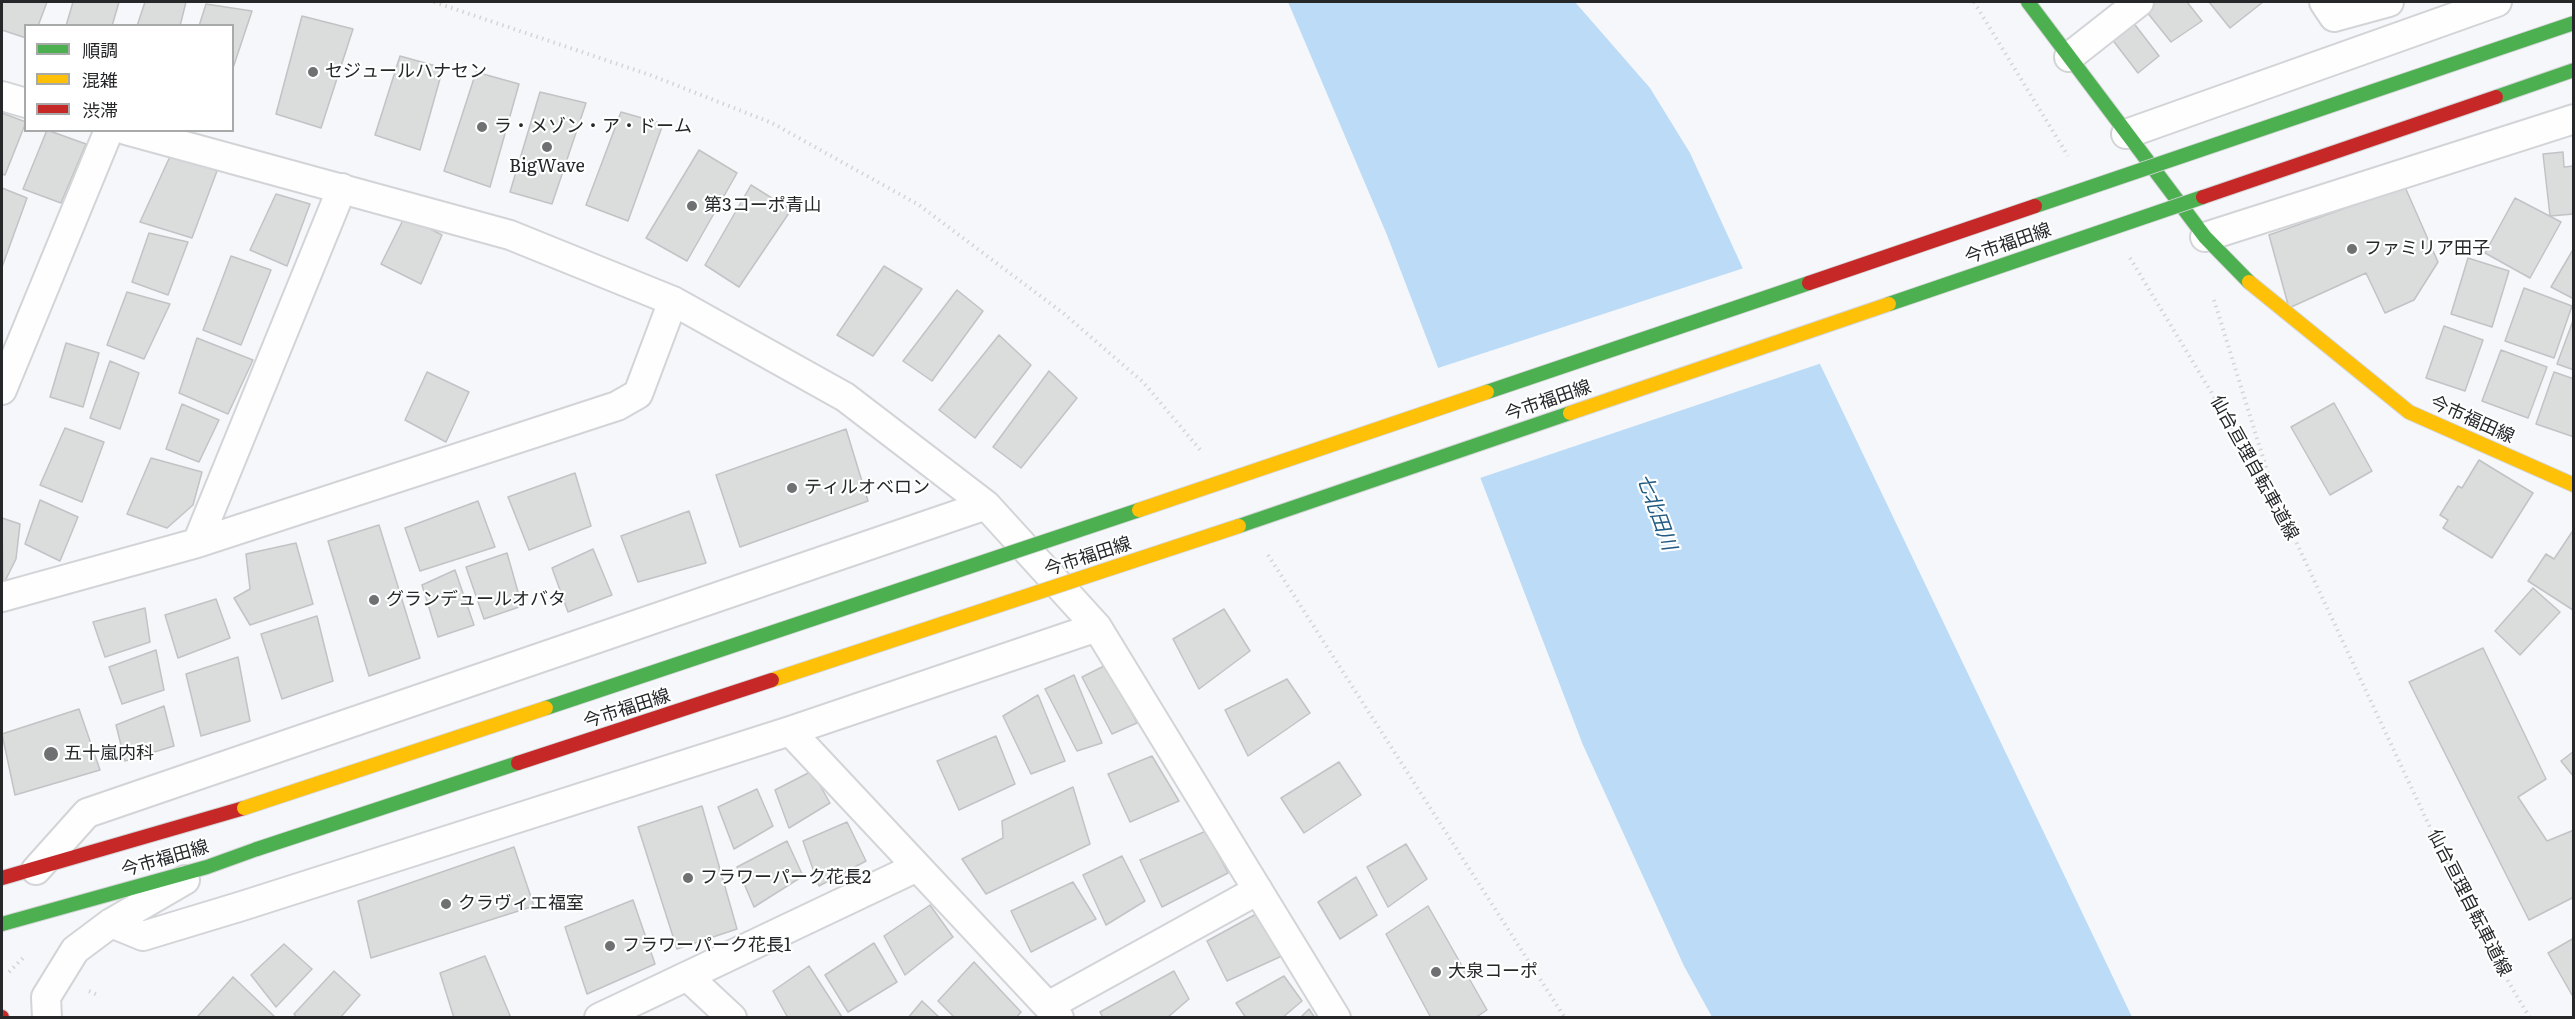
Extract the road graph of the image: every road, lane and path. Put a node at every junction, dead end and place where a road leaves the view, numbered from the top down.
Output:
1 (434, 2) edge
2 (1974, 2) edge
3 (2028, 2) edge
4 (2139, 2) edge
5 (2324, 2) edge
6 (2389, 2) edge
7 (2497, 2) edge
8 (2574, 23) edge
9 (2069, 57) junction
10 (2574, 70) edge
11 (2, 96) edge
12 (24, 102) edge
13 (2574, 119) edge
14 (108, 132) edge
15 (133, 132) edge
16 (2126, 134) junction
17 (2073, 164) dead end
18 (342, 188) junction
19 (2205, 237) junction
20 (2128, 255) dead end
21 (2212, 291) dead end
22 (673, 301) junction
23 (2, 390) edge
24 (1207, 460) dead end
25 (2574, 485) edge
26 (2276, 499) junction
27 (986, 505) junction
28 (197, 543) junction
29 (1264, 550) dead end
30 (2, 597) edge
31 (1097, 627) junction
32 (790, 731) junction
33 (207, 867) junction
34 (917, 867) junction
35 (36, 870) junction
36 (2, 878) edge
37 (1258, 890) junction
38 (111, 923) junction
39 (2, 924) edge
40 (24, 956) dead end
41 (9, 972) dead end
42 (687, 976) junction
43 (1053, 1012) edge
44 (47, 1017) edge
45 (599, 1017) edge
46 (732, 1017) edge
47 (1336, 1017) edge
48 (1565, 1017) edge
49 (2530, 1017) edge

1 - 24 path
2 - 17 path
3 - 9 main road, 今市福田線
4 - 9 street
5 - 6 street
7 - 16 street
8 - 35 main road, 今市福田線, bridge
9 - 16 main road, 今市福田線
10 - 33 main road, 今市福田線, bridge
11 - 12 street
13 - 19 street
14 - 23 street
15 - 18 street
16 - 19 main road, 今市福田線
18 - 22 street
18 - 28 street
19 - 25 main road, 今市福田線
20 - 26 path, 仙台亘理自転車道線
21 - 26 path
22 - 27 street
22 - 28 street
26 - 49 path, 仙台亘理自転車道線
27 - 31 street
27 - 35 street
28 - 30 street
29 - 48 path
31 - 32 street
31 - 37 street
32 - 34 street
32 - 38 street
33 - 38 street
33 - 39 main road, 今市福田線
34 - 42 street
34 - 43 street
35 - 36 main road, 今市福田線
37 - 43 street
37 - 47 street
38 - 44 street
40 - 41 path
42 - 45 street
42 - 46 street

